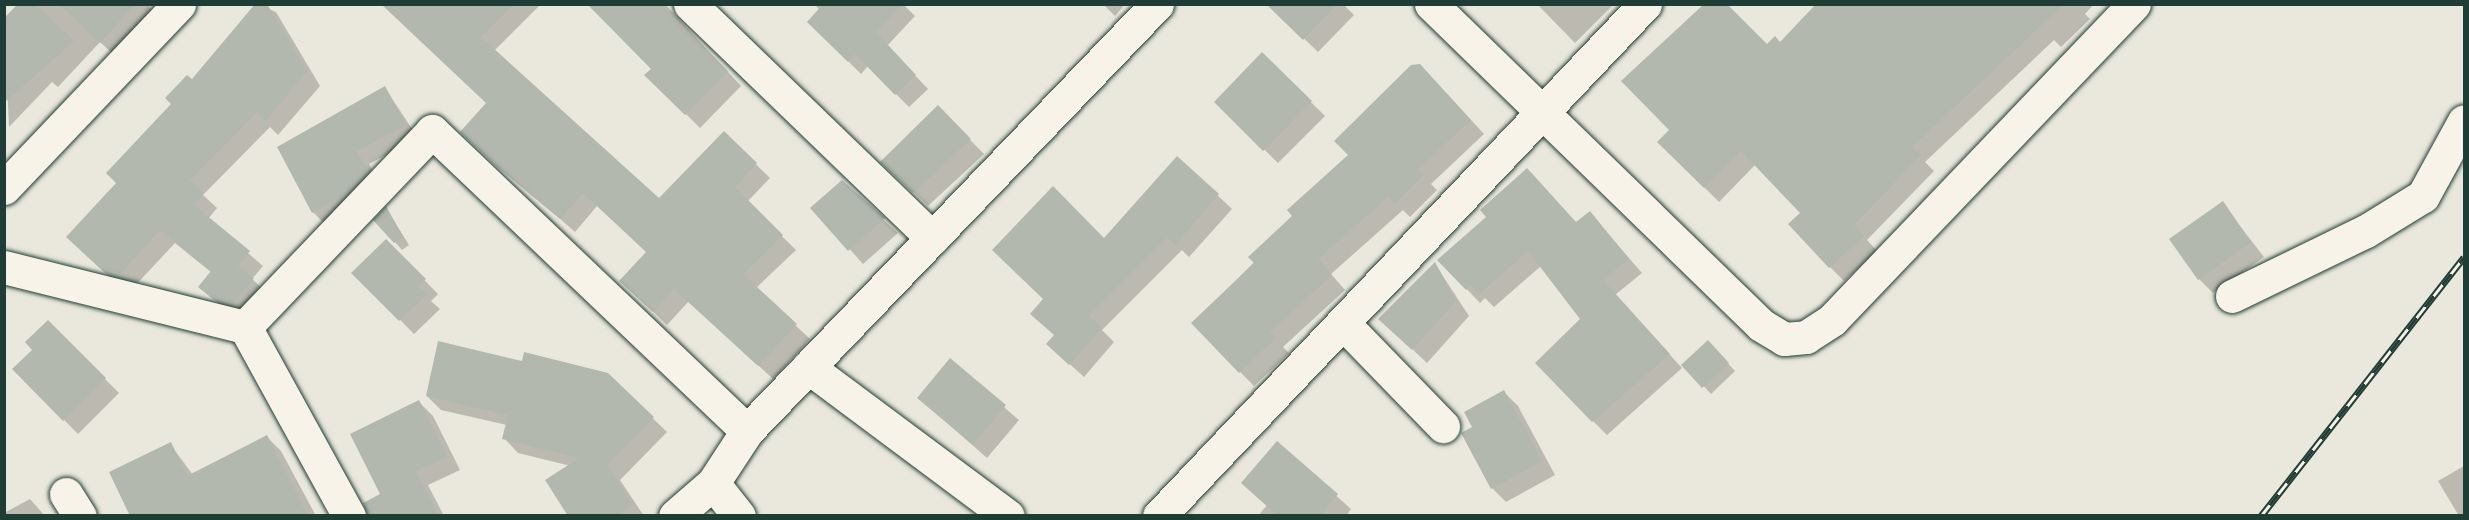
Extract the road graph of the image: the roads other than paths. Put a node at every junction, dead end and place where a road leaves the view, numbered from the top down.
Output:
1 (179, 4) edge
2 (690, 4) edge
3 (1157, 4) edge
4 (1431, 4) edge
5 (1645, 4) edge
6 (2134, 4) edge
7 (1543, 112) junction
8 (2464, 121) edge
9 (4, 188) edge
10 (932, 238) junction
11 (4, 267) edge
12 (2232, 296) dead end
13 (1345, 325) junction
14 (245, 327) junction
15 (808, 367) junction
16 (1443, 426) dead end
17 (747, 431) junction
18 (713, 483) junction
19 (349, 516) edge
20 (675, 516) edge
21 (739, 516) edge
22 (1008, 516) edge
23 (1159, 516) edge

1 - 9 street
2 - 10 street
3 - 10 street
4 - 7 street
5 - 7 street
6 - 7 street
7 - 13 street
8 - 12 street
10 - 15 street
11 - 14 street
13 - 16 street
13 - 23 street
14 - 17 street
14 - 19 street
15 - 17 street
15 - 22 street
17 - 18 street
18 - 20 street
18 - 21 street

